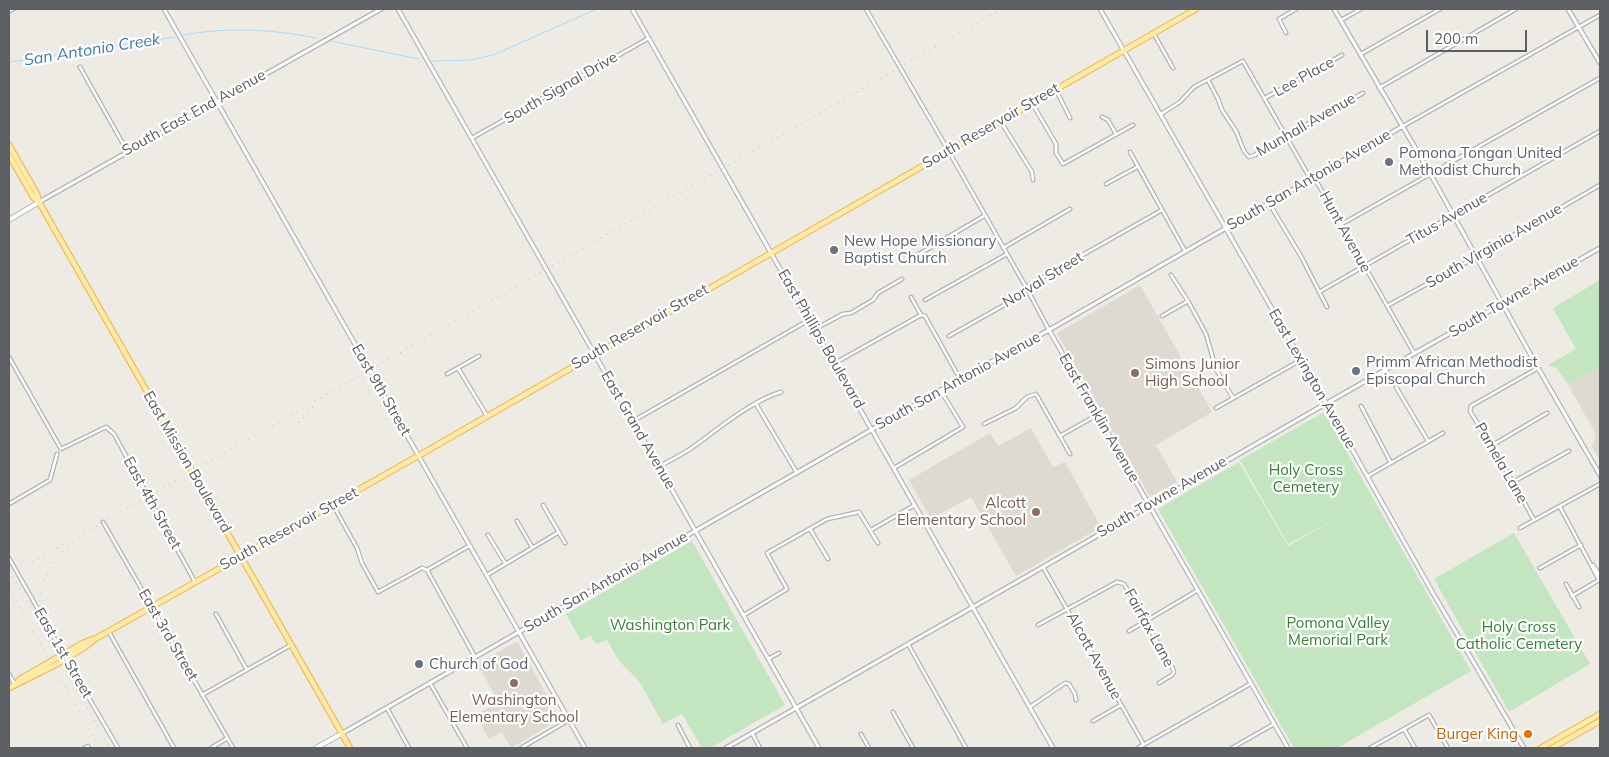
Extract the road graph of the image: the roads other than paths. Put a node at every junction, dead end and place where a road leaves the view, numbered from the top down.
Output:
1 (13, 9) edge
2 (164, 9) edge
3 (380, 9) edge
4 (398, 9) edge
5 (632, 9) edge
6 (866, 9) edge
7 (1100, 9) edge
8 (1196, 9) edge
9 (1296, 9) edge
10 (1334, 9) edge
11 (1361, 9) edge
12 (1440, 9) edge
13 (1516, 9) edge
14 (1568, 9) edge
15 (9, 11) edge
16 (1600, 15) edge
17 (1341, 20) junction
18 (1579, 27) junction
19 (1153, 32) junction
20 (1286, 33) dead end
21 (649, 38) junction
22 (1123, 50) junction
23 (1360, 54) junction
24 (1342, 55) dead end
25 (1600, 63) edge
26 (80, 68) dead end
27 (1173, 68) dead end
28 (1600, 78) edge
29 (1208, 80) junction
30 (1379, 88) junction
31 (1055, 89) junction
32 (1363, 93) dead end
33 (1265, 98) junction
34 (216, 101) junction
35 (1032, 102) junction
36 (1161, 114) junction
37 (1102, 117) dead end
38 (1070, 118) dead end
39 (1000, 120) junction
40 (1133, 125) dead end
41 (1403, 126) junction
42 (1600, 131) edge
43 (1116, 134) junction
44 (1286, 135) junction
45 (472, 138) junction
46 (9, 145) edge
47 (948, 150) junction
48 (127, 151) junction
49 (1130, 152) dead end
50 (9, 155) edge
51 (1138, 166) junction
52 (1431, 175) junction
53 (1312, 178) junction
54 (1033, 180) dead end
55 (1106, 184) dead end
56 (1600, 184) edge
57 (39, 202) junction
58 (1269, 203) junction
59 (1070, 209) dead end
60 (1162, 210) junction
61 (984, 216) junction
62 (1453, 216) junction
63 (9, 220) edge
64 (1340, 225) junction
65 (1225, 227) junction
66 (1003, 248) junction
67 (1600, 248) edge
68 (1185, 251) junction
69 (771, 252) junction
70 (1007, 254) junction
71 (914, 257) dead end
72 (1476, 257) junction
73 (1364, 266) junction
74 (1172, 275) dead end
75 (902, 279) dead end
76 (1026, 287) junction
77 (1319, 292) junction
78 (911, 297) dead end
79 (925, 300) dead end
80 (1188, 300) junction
81 (1503, 304) junction
82 (1387, 306) junction
83 (1327, 307) dead end
84 (921, 315) junction
85 (1162, 316) dead end
86 (809, 320) junction
87 (815, 329) junction
88 (1048, 330) junction
89 (949, 336) dead end
90 (1414, 353) junction
91 (594, 354) junction
92 (479, 356) dead end
93 (9, 357) edge
94 (1301, 360) junction
95 (835, 364) junction
96 (458, 368) junction
97 (1538, 368) junction
98 (447, 374) dead end
99 (960, 379) junction
100 (1396, 387) dead end
101 (942, 391) junction
102 (781, 392) dead end
103 (1233, 398) junction
104 (1326, 403) junction
105 (756, 404) junction
106 (1361, 406) dead end
107 (1216, 408) dead end
108 (1547, 413) dead end
109 (1097, 415) junction
110 (487, 416) junction
111 (633, 421) junction
112 (984, 424) dead end
113 (872, 429) junction
114 (1443, 433) dead end
115 (1060, 436) junction
116 (1428, 441) junction
117 (1491, 446) junction
118 (1568, 451) dead end
119 (57, 454) dead end
120 (1070, 454) dead end
121 (418, 456) junction
122 (1391, 463) junction
123 (659, 467) junction
124 (894, 468) junction
125 (797, 473) junction
126 (1600, 475) edge
127 (1368, 476) junction
128 (1513, 482) junction
129 (1600, 484) edge
130 (9, 504) edge
131 (1149, 504) junction
132 (332, 505) junction
133 (544, 505) dead end
134 (915, 505) junction
135 (1560, 507) junction
136 (1534, 520) junction
137 (517, 521) dead end
138 (103, 522) dead end
139 (810, 528) junction
140 (1520, 528) dead end
141 (695, 530) junction
142 (871, 530) junction
143 (559, 532) junction
144 (488, 535) dead end
145 (565, 543) dead end
146 (878, 543) dead end
147 (1581, 545) junction
148 (469, 546) junction
149 (532, 547) junction
150 (240, 556) junction
151 (9, 558) edge
152 (828, 559) dead end
153 (505, 563) junction
154 (1593, 565) junction
155 (1043, 567) junction
156 (1540, 568) dead end
157 (427, 570) junction
158 (486, 575) junction
159 (1600, 576) edge
160 (1600, 580) edge
161 (195, 582) junction
162 (1566, 584) dead end
163 (1198, 590) junction
164 (1572, 596) junction
165 (973, 607) junction
166 (1579, 607) dead end
167 (152, 608) junction
168 (1067, 609) junction
169 (216, 614) dead end
170 (744, 615) junction
171 (1146, 621) junction
172 (1038, 625) dead end
173 (109, 631) junction
174 (1129, 631) dead end
175 (518, 632) junction
176 (95, 639) junction
177 (908, 644) junction
178 (291, 645) junction
179 (779, 653) dead end
180 (475, 657) junction
181 (768, 659) junction
182 (247, 670) junction
183 (9, 674) edge
184 (430, 683) junction
185 (1159, 683) dead end
186 (1250, 684) junction
187 (15, 685) junction
188 (9, 688) edge
189 (202, 695) junction
190 (1076, 700) dead end
191 (1121, 705) junction
192 (1030, 707) junction
193 (387, 708) junction
194 (796, 709) junction
195 (893, 712) dead end
196 (1600, 714) edge
197 (568, 720) junction
198 (1093, 721) dead end
199 (1600, 721) edge
200 (1274, 723) junction
201 (678, 725) dead end
202 (1404, 729) junction
203 (341, 734) junction
204 (752, 734) junction
205 (861, 734) dead end
206 (227, 738) junction
207 (1379, 742) junction
208 (1144, 745) junction
209 (118, 748) edge
210 (174, 748) edge
211 (210, 748) edge
212 (233, 748) edge
213 (316, 748) edge
214 (350, 748) edge
215 (409, 748) edge
216 (467, 748) edge
217 (523, 748) edge
218 (585, 748) edge
219 (690, 748) edge
220 (726, 748) edge
221 (760, 748) edge
222 (819, 748) edge
223 (869, 748) edge
224 (913, 748) edge
225 (966, 748) edge
226 (1053, 748) edge
227 (1138, 748) edge
228 (1232, 748) edge
229 (1288, 748) edge
230 (1370, 748) edge
231 (1383, 748) edge
232 (1415, 748) edge
233 (1448, 748) edge
234 (1524, 748) edge
235 (1541, 748) edge
236 (1552, 748) edge

1 - 15 street
2 - 34 street, East 9th Street
3 - 34 street, South East End Avenue
4 - 45 street, East Grand Avenue
5 - 21 street, East Phillips Boulevard
6 - 47 street, East Franklin Avenue
7 - 22 street, East Lexington Avenue
8 - 19 main road, South Reservoir Street
9 - 20 street
10 - 17 street
11 - 17 street
12 - 23 street
13 - 30 street
14 - 18 street
16 - 18 street, South San Antonio Avenue
17 - 23 street
18 - 25 street
18 - 41 street, South San Antonio Avenue
19 - 22 main road, South Reservoir Street
19 - 27 street
21 - 45 street, South Signal Drive
21 - 69 street, East Phillips Boulevard
22 - 31 main road, South Reservoir Street
22 - 36 street, East Lexington Avenue
23 - 30 street
24 - 33 street, Lee Place
26 - 48 street
28 - 52 street
29 - 33 street, Hunt Avenue
29 - 36 street
29 - 44 street, Munhall Avenue
30 - 41 street
31 - 35 main road, South Reservoir Street
31 - 38 street
32 - 44 street, Munhall Avenue
33 - 44 street, Hunt Avenue
34 - 48 street, South East End Avenue
34 - 121 street, East 9th Street
35 - 39 main road, South Reservoir Street
35 - 43 street
36 - 65 street, East Lexington Avenue
37 - 43 street
39 - 47 main road, South Reservoir Street
39 - 54 street
40 - 43 street
41 - 52 street
41 - 53 street, South San Antonio Avenue
42 - 62 street, Titus Avenue
44 - 53 street, Hunt Avenue
45 - 91 street, East Grand Avenue
46 - 57 main road, East Mission Boulevard
47 - 61 street, East Franklin Avenue
47 - 69 main road, South Reservoir Street
48 - 57 street, South East End Avenue
49 - 51 street
50 - 57 main road, East Mission Boulevard
51 - 55 street
51 - 60 street
52 - 62 street
52 - 64 street
53 - 58 street, South San Antonio Avenue
53 - 64 street, Hunt Avenue
56 - 72 street, South Virginia Avenue
57 - 63 main road, South East End Avenue
57 - 150 main road, East Mission Boulevard
58 - 65 street, South San Antonio Avenue
58 - 77 street
59 - 66 street
60 - 68 street
60 - 76 street, Norval Street
61 - 66 street, East Franklin Avenue
61 - 71 street
62 - 72 street
62 - 73 street, Titus Avenue
64 - 73 street, Hunt Avenue
65 - 68 street, South San Antonio Avenue
65 - 94 street, East Lexington Avenue
66 - 70 street, East Franklin Avenue
67 - 81 street, South Towne Avenue
68 - 88 street, South San Antonio Avenue
69 - 86 street, East Phillips Boulevard
69 - 91 main road, South Reservoir Street
70 - 76 street, East Franklin Avenue
70 - 79 street
72 - 81 street
72 - 82 street, South Virginia Avenue
73 - 77 street, Titus Avenue
73 - 82 street, Hunt Avenue
74 - 80 street
75 - 87 street
76 - 88 street, East Franklin Avenue
76 - 89 street, Norval Street
77 - 83 street
78 - 84 street
80 - 85 street
80 - 103 street
81 - 90 street, South Towne Avenue
81 - 97 street
82 - 90 street, Hunt Avenue
84 - 95 street
84 - 99 street
86 - 87 street, East Phillips Boulevard
86 - 111 street
87 - 95 street, East Phillips Boulevard
88 - 99 street, South San Antonio Avenue
88 - 109 street, East Franklin Avenue
90 - 104 street, South Towne Avenue
91 - 110 main road, South Reservoir Street
91 - 111 street, East Grand Avenue
92 - 96 street
93 - 161 street, East 4th Street
94 - 103 street
94 - 104 street, East Lexington Avenue
95 - 113 street, East Phillips Boulevard
96 - 98 street
96 - 110 street
97 - 117 street, Pamela Lane
97 - 126 street
99 - 101 street, South San Antonio Avenue
100 - 116 street
101 - 113 street, South San Antonio Avenue
101 - 124 street
102 - 105 street
103 - 107 street
104 - 127 street, East Lexington Avenue
104 - 131 street, South Towne Avenue
105 - 123 street
105 - 125 street
106 - 122 street
108 - 117 street
109 - 115 street
109 - 131 street, East Franklin Avenue
110 - 121 main road, South Reservoir Street
111 - 123 street, East Grand Avenue
112 - 115 street
113 - 124 street, East Phillips Boulevard
113 - 125 street, South San Antonio Avenue
114 - 116 street
115 - 120 street
116 - 122 street
117 - 128 street, Pamela Lane
118 - 128 street
119 - 130 street
121 - 132 main road, South Reservoir Street
121 - 148 street, East 9th Street
122 - 127 street
123 - 141 street, East Grand Avenue
124 - 134 street, East Phillips Boulevard
125 - 141 street, South San Antonio Avenue
127 - 234 street, East Lexington Avenue
128 - 136 street, Pamela Lane
129 - 135 street
131 - 155 street, South Towne Avenue
131 - 163 street, East Franklin Avenue
132 - 150 main road, South Reservoir Street
132 - 157 street
133 - 143 street
134 - 142 street
134 - 165 street, East Phillips Boulevard
135 - 136 street
135 - 147 street
136 - 140 street
137 - 149 street
138 - 167 street, East 3rd Street
139 - 142 street
139 - 152 street
139 - 170 street
141 - 170 street, East Grand Avenue
141 - 175 street, South San Antonio Avenue
142 - 146 street
143 - 145 street
143 - 149 street
144 - 153 street
147 - 154 street
147 - 156 street
148 - 157 street
148 - 158 street, East 9th Street
149 - 153 street
150 - 161 main road, South Reservoir Street
150 - 178 main road, East Mission Boulevard
151 - 209 street, East 1st Street, bridge
153 - 158 street
154 - 159 street
154 - 160 street
155 - 165 street, South Towne Avenue
155 - 168 street, Alcott Avenue
157 - 180 street
158 - 175 street, East 9th Street
160 - 164 street
161 - 167 main road, South Reservoir Street
162 - 164 street
163 - 171 street
163 - 186 street, East Franklin Avenue
164 - 166 street
165 - 177 street, South Towne Avenue
165 - 192 street, East Phillips Boulevard
167 - 173 main road, South Reservoir Street
167 - 189 street, East 3rd Street
168 - 171 street, Fairfax Lane
168 - 172 street
168 - 191 street, Alcott Avenue
169 - 182 street
170 - 181 street, East Grand Avenue
171 - 174 street
171 - 185 street, Fairfax Lane
173 - 176 main road, South Reservoir Street
173 - 210 street
175 - 180 street, South San Antonio Avenue
175 - 197 street, East 9th Street
176 - 187 main road, South Reservoir Street
176 - 187 main road
177 - 194 street, South Towne Avenue
177 - 225 street
178 - 182 street
178 - 203 main road, East Mission Boulevard
179 - 181 street
180 - 184 street, South San Antonio Avenue
181 - 194 street, East Grand Avenue
182 - 189 street
183 - 187 street
184 - 193 street, South San Antonio Avenue
184 - 216 street
186 - 200 street, East Franklin Avenue
186 - 208 street
187 - 188 main road
189 - 206 street, East 3rd Street
190 - 192 street
191 - 198 street
191 - 208 street, Alcott Avenue
192 - 226 street, East Phillips Boulevard
193 - 203 street, South San Antonio Avenue
193 - 215 street
194 - 204 street, South Towne Avenue
194 - 222 street, East Grand Avenue
195 - 224 street
196 - 235 main road
197 - 217 street
197 - 218 street, East 9th Street
199 - 236 main road
200 - 228 street
200 - 229 street, East Franklin Avenue
201 - 219 street
202 - 207 street
202 - 232 street
202 - 233 street
203 - 213 main road, South San Antonio Avenue
203 - 214 main road, East Mission Boulevard
204 - 220 street, South Towne Avenue
204 - 221 street
205 - 223 street
206 - 211 street
206 - 212 street, East 3rd Street
207 - 230 street
207 - 231 street
208 - 227 street

